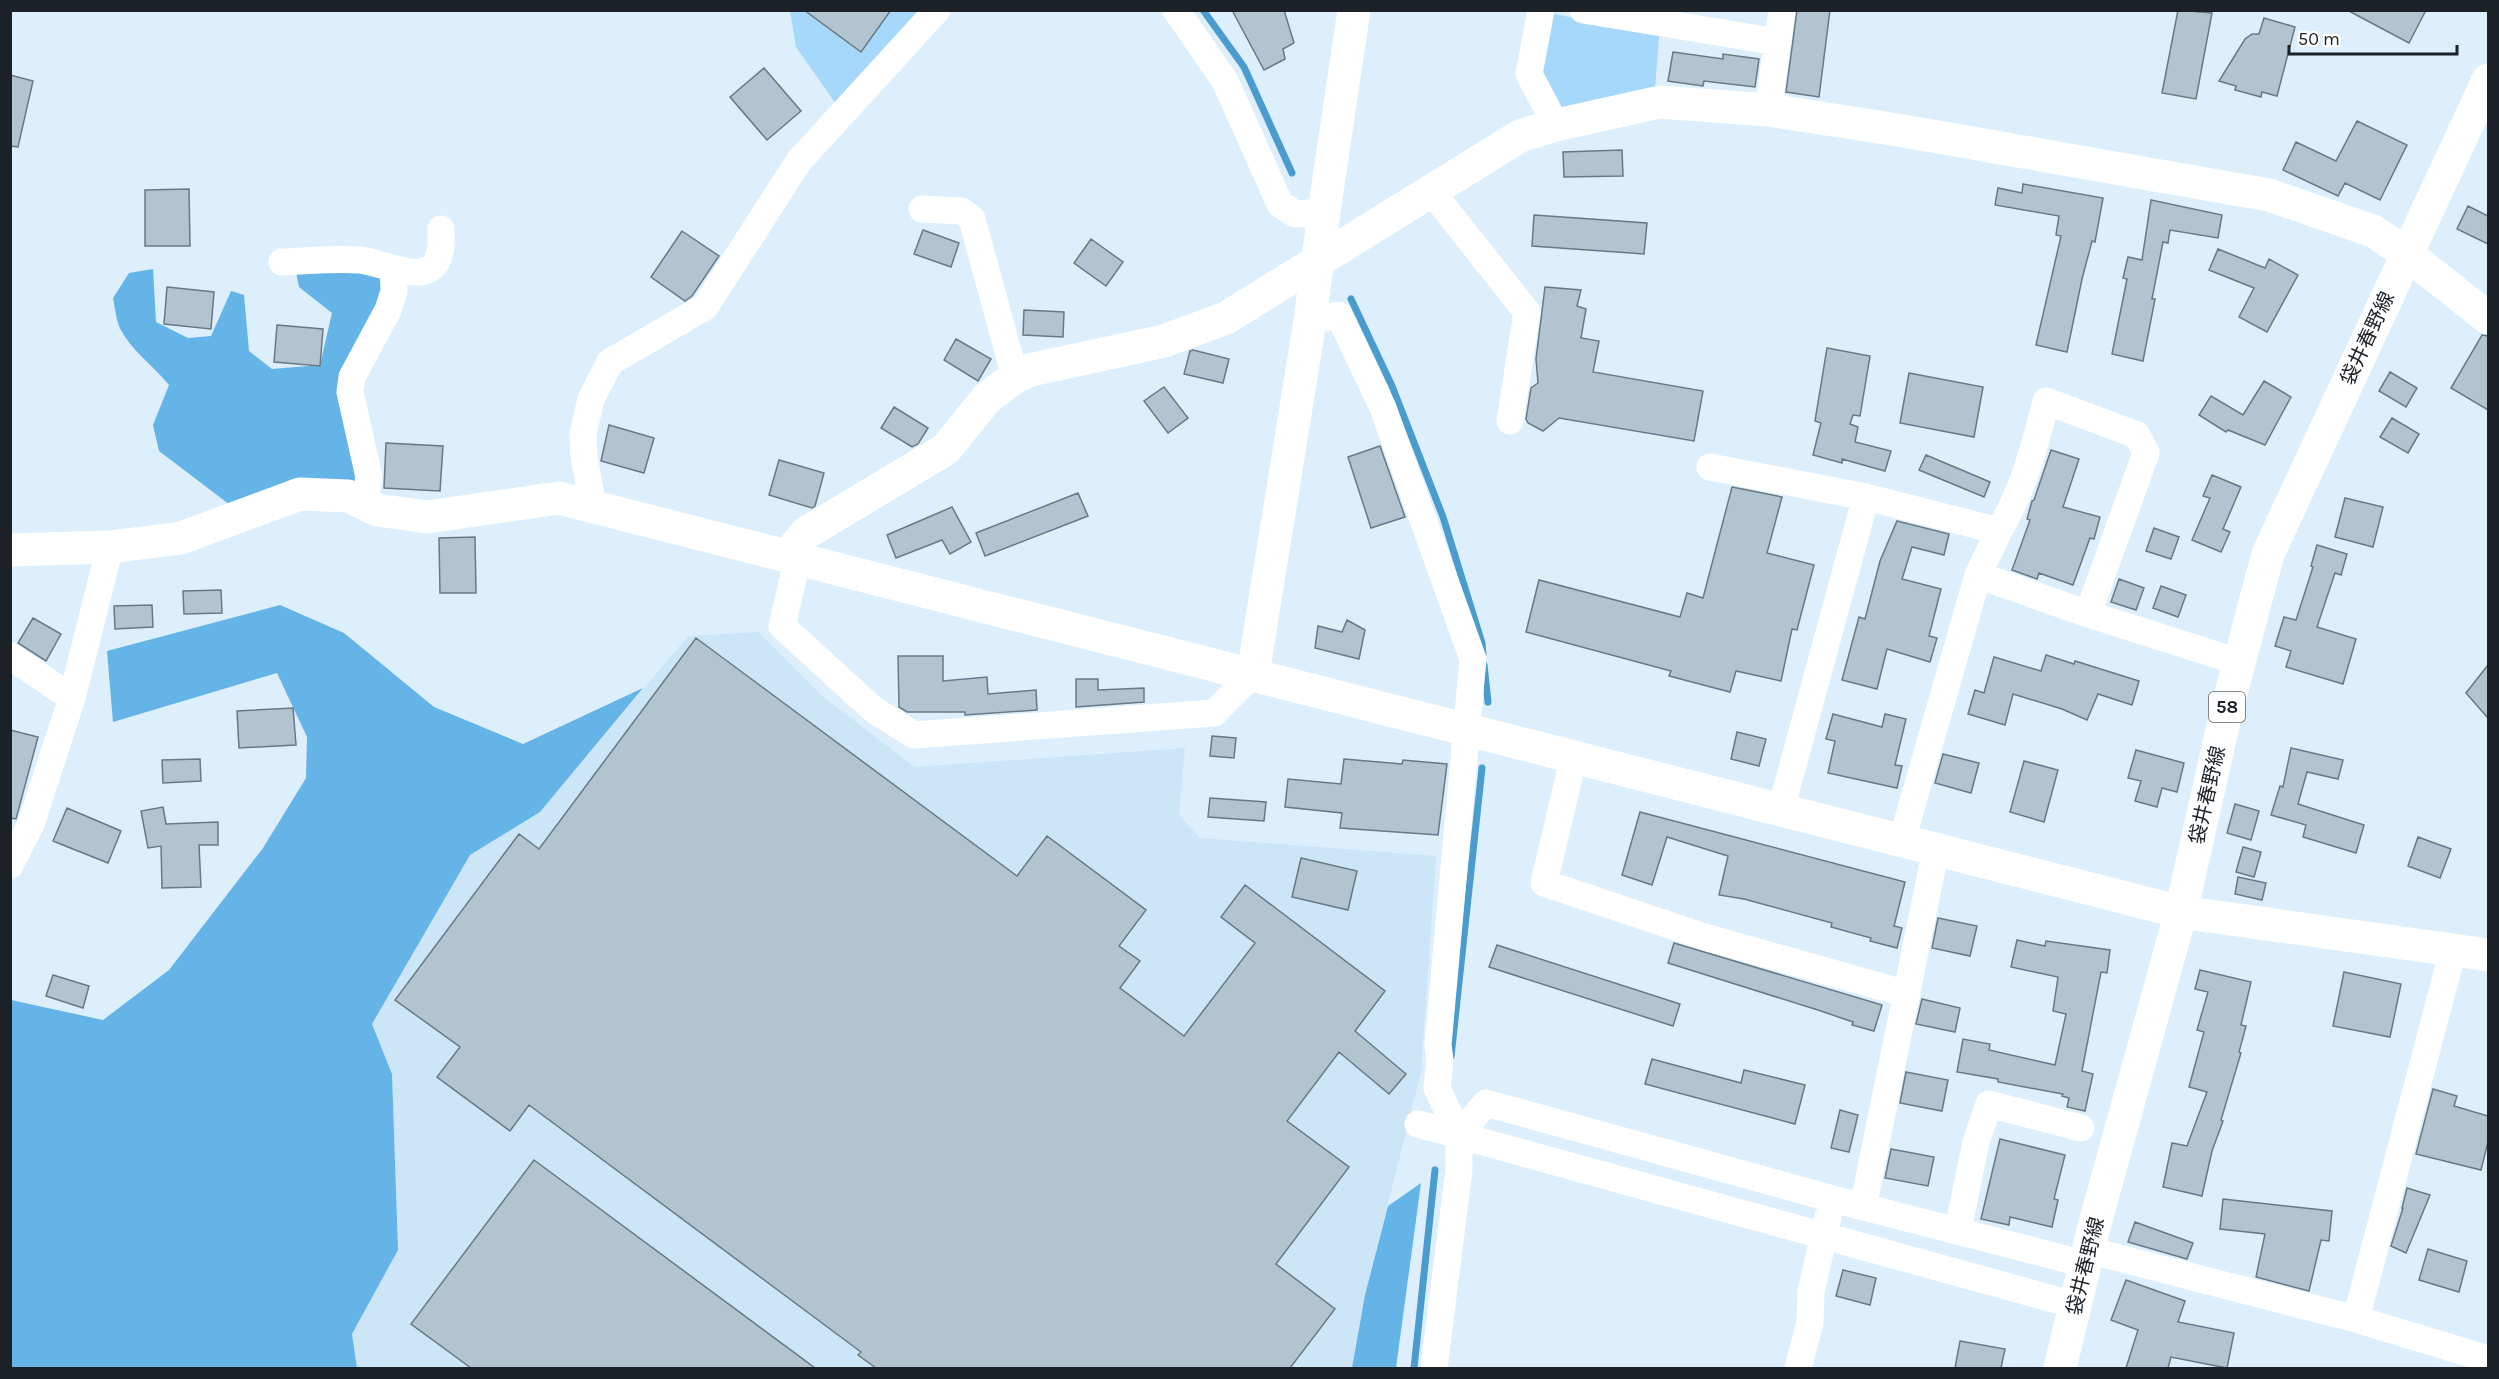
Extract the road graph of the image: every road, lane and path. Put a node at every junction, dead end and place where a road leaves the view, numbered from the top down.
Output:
1 (937, 10) edge
2 (1176, 10) edge
3 (1354, 10) edge
4 (1541, 10) edge
5 (1583, 10) edge
6 (1782, 10) edge
7 (1778, 42) junction
8 (2488, 80) edge
9 (1768, 110) junction
10 (1556, 124) junction
11 (1431, 191) junction
12 (922, 210) dead end
13 (1324, 212) junction
14 (441, 229) dead end
15 (2406, 254) junction
16 (282, 262) dead end
17 (1317, 262) junction
18 (393, 268) junction
19 (2488, 318) edge
20 (1310, 321) junction
21 (1015, 376) junction
22 (1510, 421) dead end
23 (1710, 467) dead end
24 (1866, 497) junction
25 (364, 504) junction
26 (593, 507) junction
27 (2000, 531) junction
28 (110, 547) junction
29 (10, 550) edge
30 (793, 557) junction
31 (1978, 575) junction
32 (2088, 614) junction
33 (10, 656) edge
34 (2239, 662) junction
35 (1253, 674) junction
36 (72, 698) junction
37 (1469, 729) junction
38 (1574, 756) junction
39 (1781, 809) junction
40 (1902, 840) junction
41 (1936, 849) junction
42 (10, 865) edge
43 (2181, 912) junction
44 (2453, 950) junction
45 (2488, 955) edge
46 (1907, 994) junction
47 (1418, 1124) dead end
48 (2081, 1128) dead end
49 (1460, 1135) junction
50 (1661, 1150) junction
51 (1650, 1188) junction
52 (1833, 1199) junction
53 (1863, 1207) junction
54 (1958, 1230) junction
55 (1822, 1234) junction
56 (2086, 1257) junction
57 (2075, 1305) junction
58 (2356, 1319) junction
59 (2488, 1359) edge
60 (1434, 1368) edge
61 (1798, 1368) edge
62 (2060, 1368) edge

1 - 26 street
2 - 13 street
3 - 13 street
4 - 10 street
5 - 7 street
6 - 7 street
7 - 9 street
8 - 15 street, 袋井春野線 / 58
9 - 10 street
9 - 15 street
10 - 11 street
11 - 17 street
11 - 22 street
12 - 21 street
13 - 17 street
14 - 18 street
15 - 19 street
15 - 34 street, 袋井春野線 / 58
16 - 18 street
17 - 20 street
17 - 21 street
18 - 25 street
20 - 35 street
20 - 37 street
21 - 30 street
23 - 24 street
24 - 27 street
24 - 39 street
25 - 26 street
25 - 28 street
26 - 30 street
27 - 31 street
27 - 32 street
28 - 29 street
28 - 36 street
30 - 35 street
30 - 35 street
31 - 32 street
31 - 40 street
32 - 34 street
33 - 36 street
34 - 43 street, 袋井春野線 / 58
35 - 37 street
36 - 42 street
37 - 38 street
37 - 49 street
38 - 39 street
38 - 46 street
39 - 40 street
40 - 41 street
41 - 43 street
41 - 46 street
43 - 44 street
43 - 56 street, 袋井春野線 / 58
44 - 45 street
44 - 58 street
46 - 53 street
47 - 49 street
48 - 54 street
49 - 50 street
49 - 51 street
49 - 60 street
50 - 51 street
50 - 52 street
51 - 55 street
52 - 53 street
52 - 55 street
53 - 54 street
54 - 56 street
55 - 57 street
55 - 61 street
56 - 57 street, 袋井春野線 / 58
56 - 58 street
57 - 62 street, 袋井春野線 / 58
58 - 59 street

